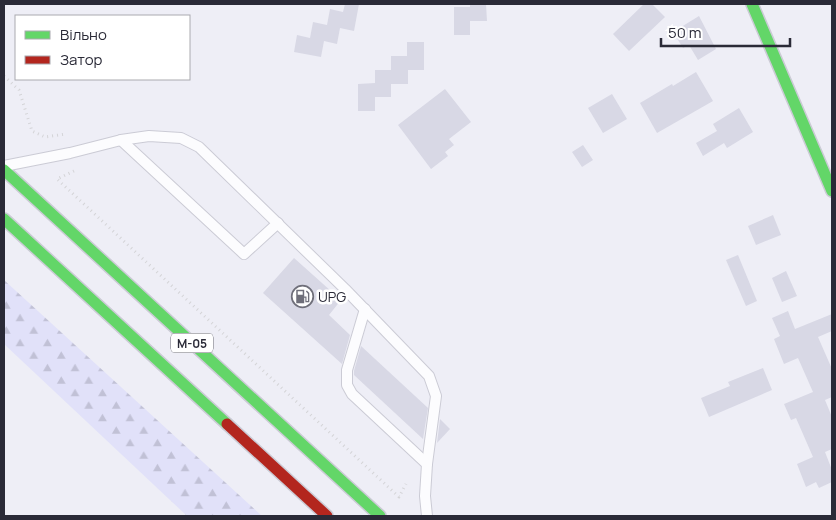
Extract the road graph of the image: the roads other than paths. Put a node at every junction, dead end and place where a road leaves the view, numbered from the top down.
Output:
1 (752, 4) edge
2 (121, 140) junction
3 (4, 168) edge
4 (832, 192) edge
5 (4, 220) edge
6 (278, 223) junction
7 (365, 310) junction
8 (427, 464) junction
9 (327, 516) edge
10 (380, 516) edge
11 (427, 516) edge

1 - 4 main road
2 - 3 lane
2 - 6 lane
2 - 6 lane
3 - 10 main road, М-05
5 - 9 main road, М-05
6 - 7 lane
7 - 8 lane
7 - 8 lane
8 - 11 lane

